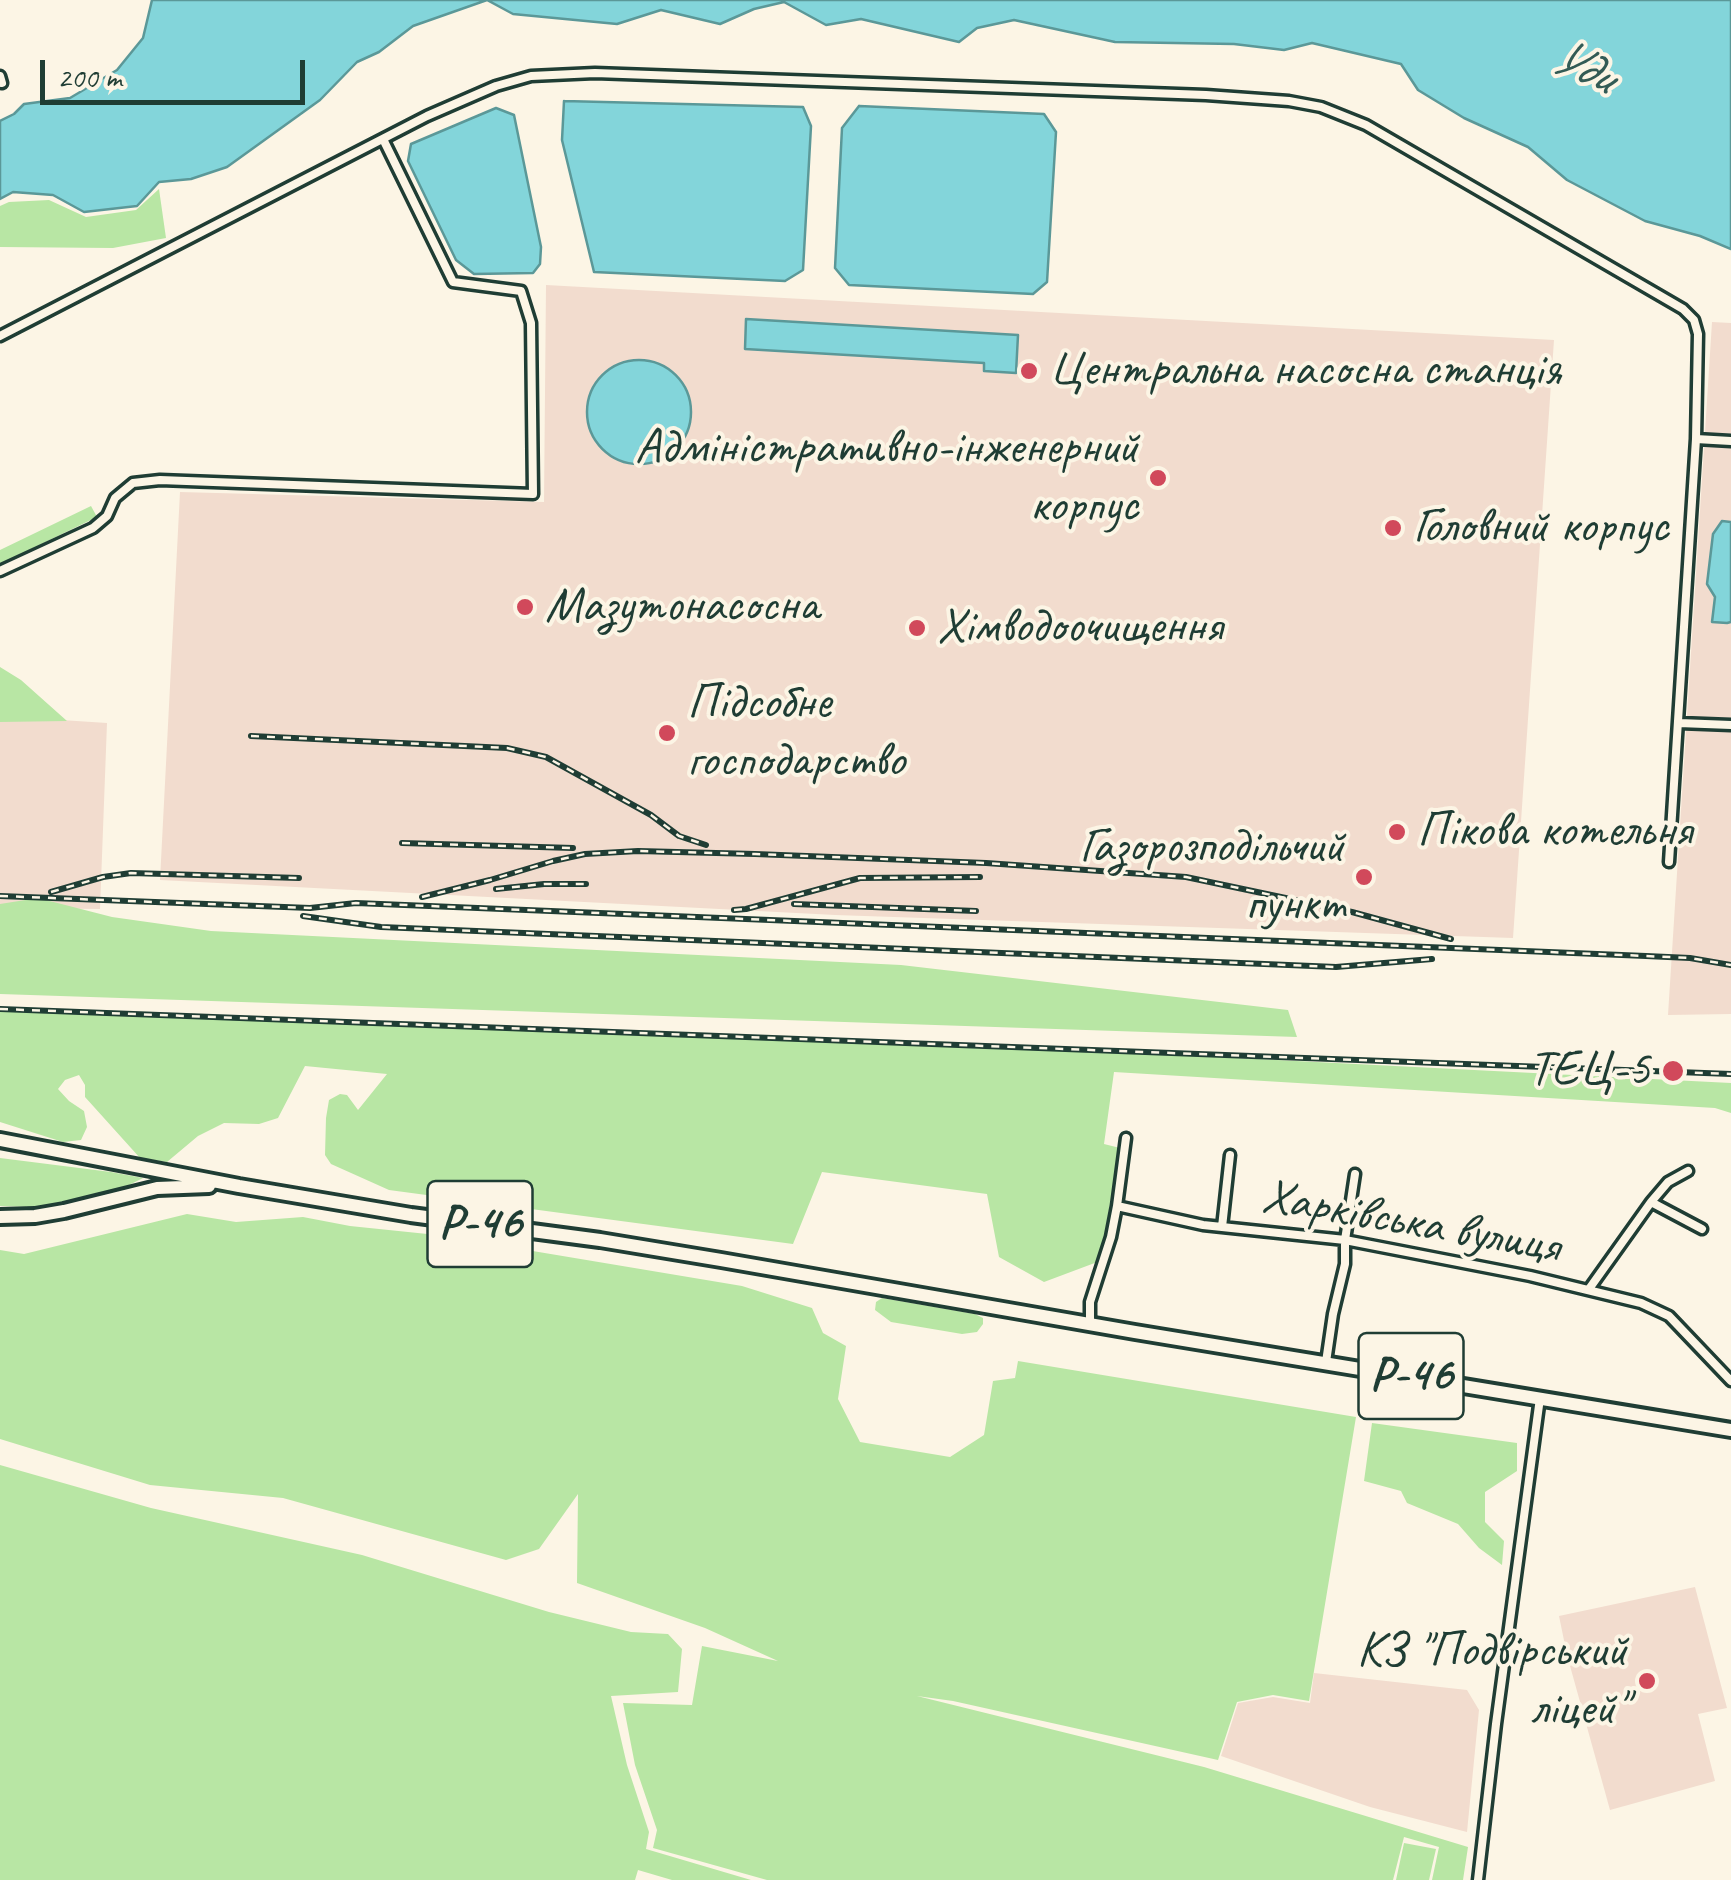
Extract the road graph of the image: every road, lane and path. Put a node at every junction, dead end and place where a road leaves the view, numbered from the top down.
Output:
1 (383, 139) junction
2 (0, 336) edge
3 (1696, 439) junction
4 (1731, 441) edge
5 (0, 570) edge
6 (1679, 723) junction
7 (1731, 725) edge
8 (1669, 862) dead end
9 (1126, 1138) dead end
10 (0, 1140) edge
11 (1230, 1154) dead end
12 (1688, 1171) dead end
13 (1354, 1174) dead end
14 (239, 1186) junction
15 (1650, 1202) junction
16 (1117, 1206) junction
17 (0, 1217) edge
18 (1222, 1227) junction
19 (1702, 1229) dead end
20 (1345, 1240) junction
21 (1588, 1289) junction
22 (1090, 1325) junction
23 (1326, 1362) junction
24 (1731, 1380) edge
25 (1540, 1398) junction
26 (1731, 1430) edge
27 (1478, 1880) edge

1 - 2 street
1 - 3 street
1 - 5 street
3 - 4 street
3 - 6 street
6 - 7 street
6 - 8 street
9 - 16 street
10 - 14 main road, Р-46
11 - 18 street
12 - 15 street
13 - 20 street
14 - 17 main road, Р-46
14 - 22 main road, Р-46
15 - 19 street
15 - 21 street
16 - 18 street, Харківська вулиця
16 - 22 street
18 - 20 street, Харківська вулиця
20 - 21 street, Харківська вулиця
20 - 23 street
21 - 24 street, Харківська вулиця
22 - 23 main road, Р-46
23 - 25 main road, Р-46
25 - 26 main road, Р-46
25 - 27 street

